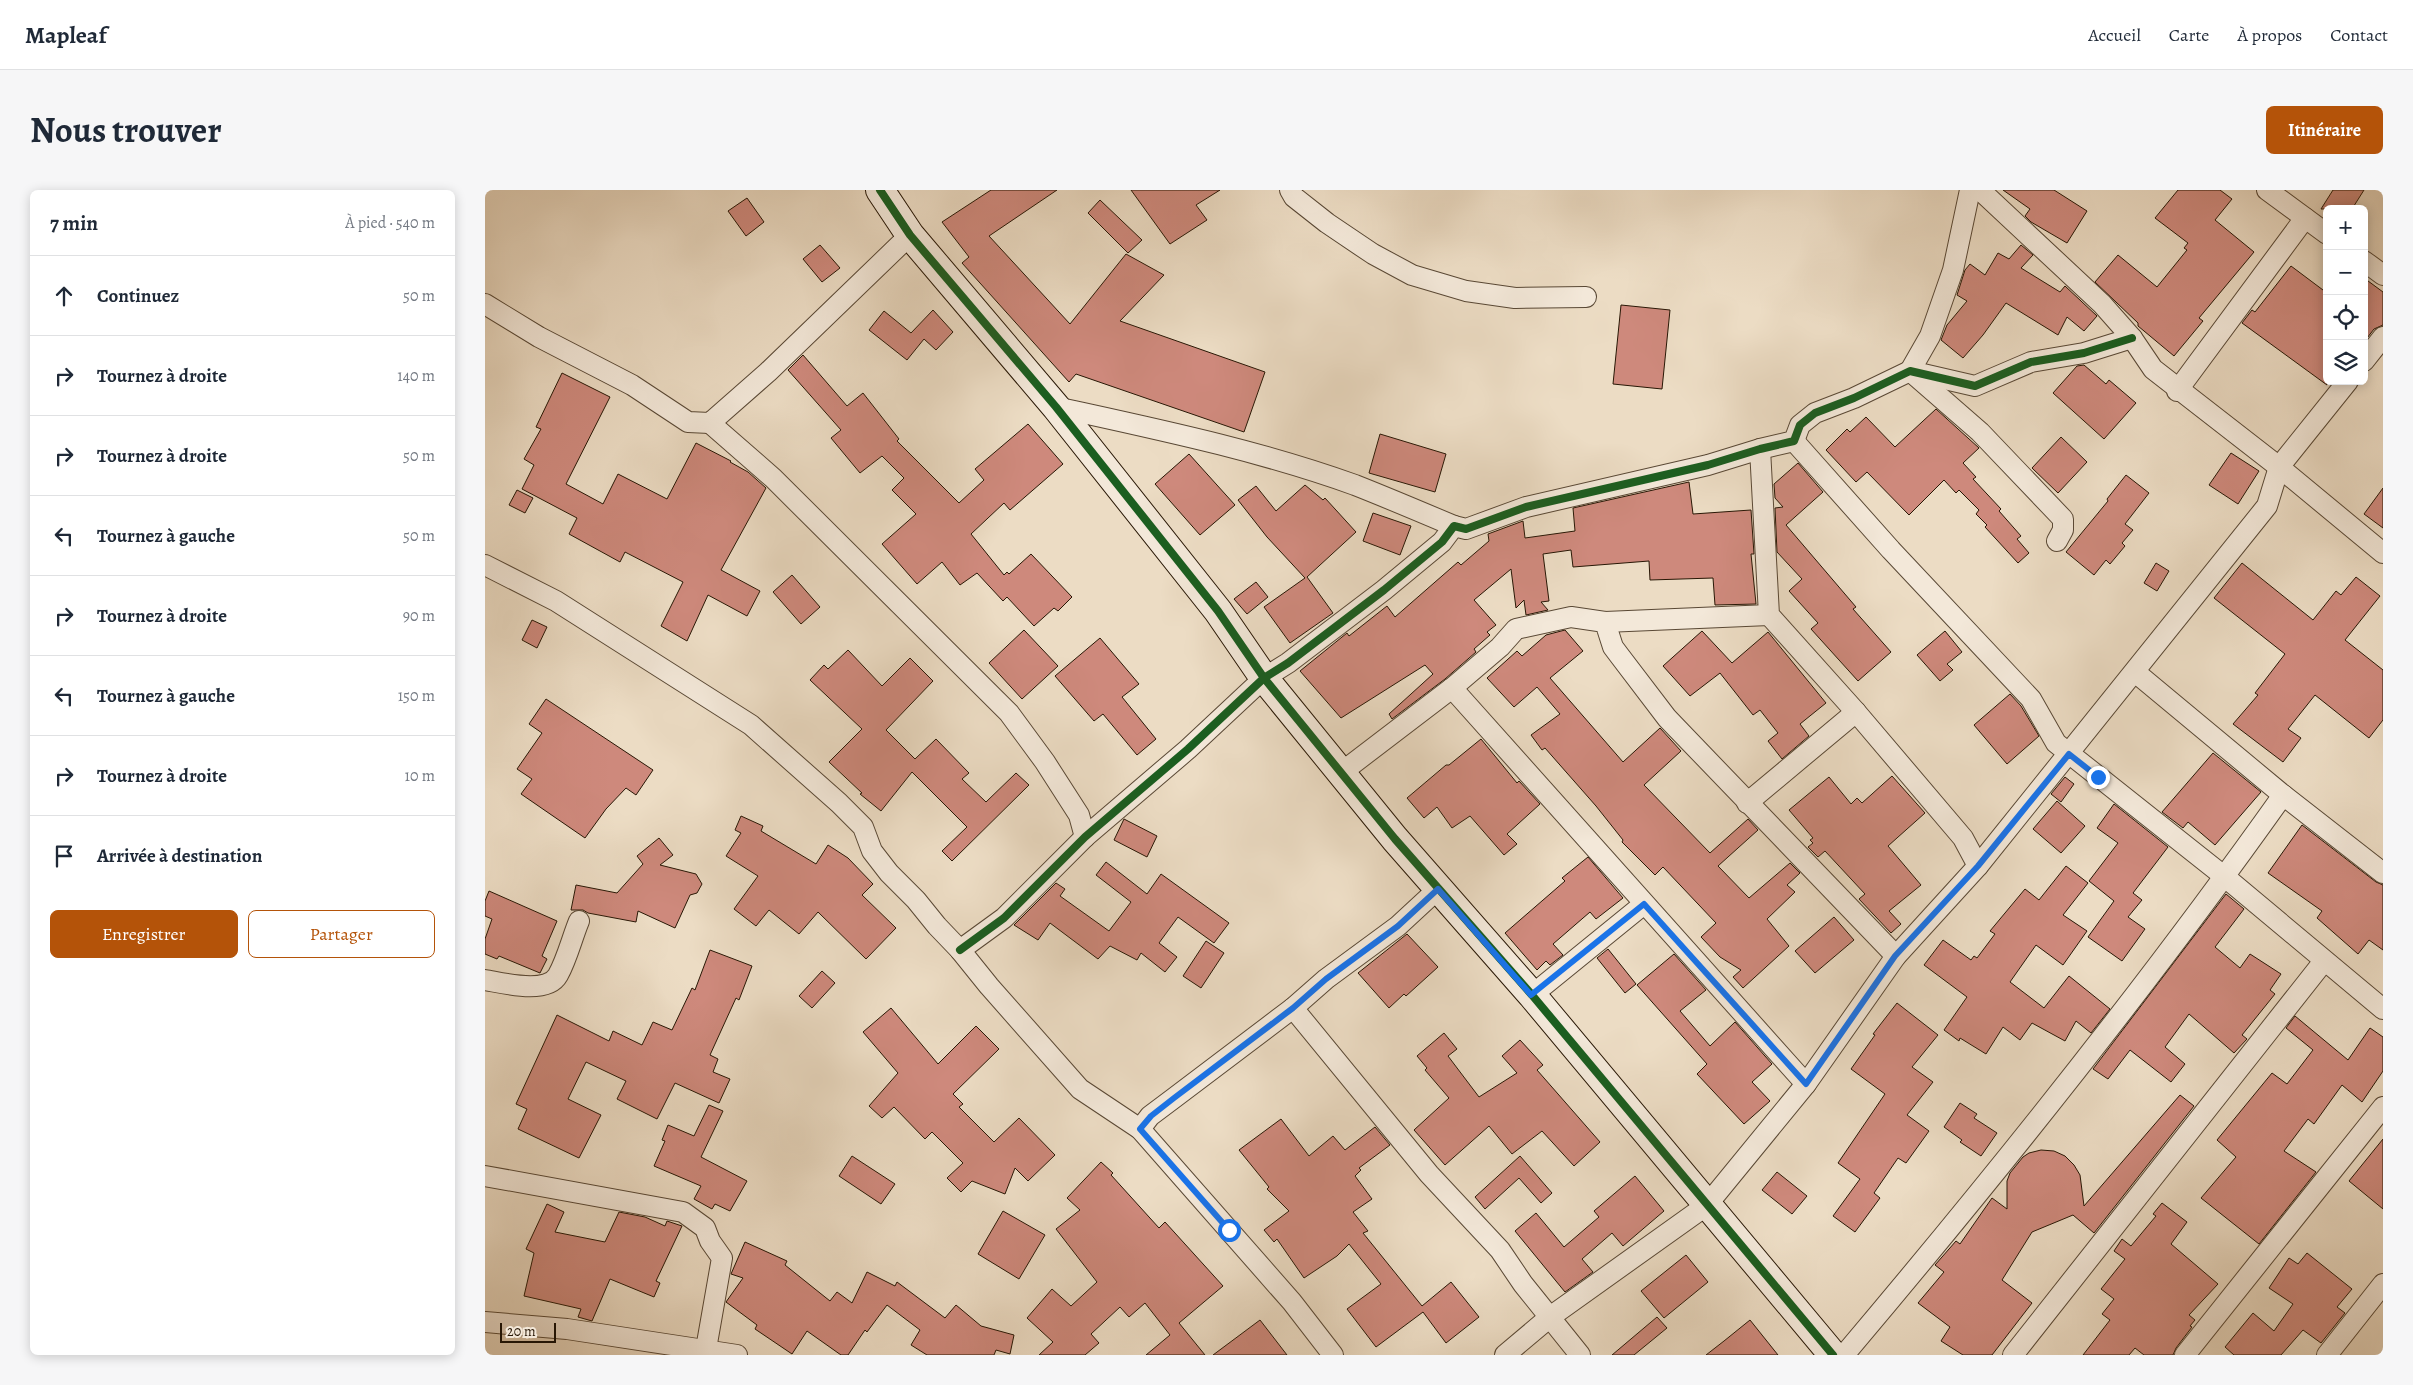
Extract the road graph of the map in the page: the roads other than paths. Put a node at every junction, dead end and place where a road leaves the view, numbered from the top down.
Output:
1 (880, 190) edge
2 (1290, 190) edge
3 (1970, 190) edge
4 (1980, 190) edge
5 (2267, 190) edge
6 (2305, 218) junction
7 (2323, 231) edge
8 (910, 235) junction
9 (2368, 264) edge
10 (2383, 275) edge
11 (1586, 297) dead end
12 (485, 304) edge
13 (2383, 337) edge
14 (2132, 338) junction
15 (2368, 356) edge
16 (1910, 371) junction
17 (2345, 385) edge
18 (2177, 390) junction
19 (1056, 407) junction
20 (710, 423) junction
21 (1794, 440) junction
22 (1760, 449) junction
23 (2279, 468) junction
24 (1454, 526) junction
25 (2057, 541) dead end
26 (2383, 553) edge
27 (485, 565) edge
28 (1769, 615) junction
29 (1605, 622) junction
30 (2135, 672) junction
31 (1264, 678) junction
32 (1452, 688) junction
33 (1856, 712) junction
34 (2069, 754) junction
35 (1342, 772) junction
36 (2283, 795) junction
37 (1747, 803) junction
38 (1085, 837) junction
39 (1978, 866) junction
40 (2383, 873) edge
41 (2225, 877) junction
42 (1438, 889) junction
43 (1644, 904) junction
44 (579, 921) dead end
45 (960, 950) junction
46 (1895, 956) junction
47 (2324, 961) junction
48 (485, 980) edge
49 (1531, 995) junction
50 (1293, 1008) junction
51 (2383, 1009) edge
52 (1806, 1084) junction
53 (2383, 1107) edge
54 (1140, 1129) junction
55 (485, 1176) edge
56 (1707, 1205) junction
57 (2383, 1284) edge
58 (1550, 1317) junction
59 (485, 1322) edge
60 (705, 1349) junction
61 (737, 1355) edge
62 (1333, 1355) edge
63 (1505, 1355) edge
64 (1580, 1355) edge
65 (1833, 1355) edge
66 (1844, 1355) edge
67 (2013, 1355) edge
68 (2185, 1355) edge
69 (2327, 1355) edge

1 - 8 street
2 - 11 street
3 - 16 street
4 - 14 street
5 - 6 street
6 - 7 street
6 - 18 street
8 - 19 street
8 - 20 street
9 - 10 street
12 - 20 street
13 - 15 street
14 - 16 street
14 - 18 street
16 - 21 street
16 - 25 street
17 - 23 street
18 - 23 street
19 - 24 street
19 - 31 street
20 - 38 street
21 - 22 street
21 - 34 street
22 - 24 street
22 - 28 street
23 - 26 street
23 - 30 street
24 - 31 street
27 - 45 street
28 - 29 street
28 - 33 street
29 - 32 street
29 - 37 street
30 - 34 street
30 - 36 street
31 - 35 street
31 - 38 street
32 - 35 street
32 - 43 street
33 - 37 street
33 - 39 street
34 - 39 street
34 - 41 street
35 - 42 street
36 - 40 street
36 - 41 street
37 - 46 street
38 - 45 street
39 - 46 street
41 - 47 street
41 - 66 street
42 - 49 street
42 - 50 street
43 - 49 street
43 - 52 street
44 - 48 street
45 - 54 street
46 - 52 street
47 - 51 street
47 - 67 street
49 - 56 street
50 - 54 street
50 - 58 street
52 - 56 street
53 - 68 street
54 - 62 street
55 - 60 street
56 - 58 street
56 - 65 street
57 - 69 street
58 - 63 street
58 - 64 street
59 - 60 street
60 - 61 street

